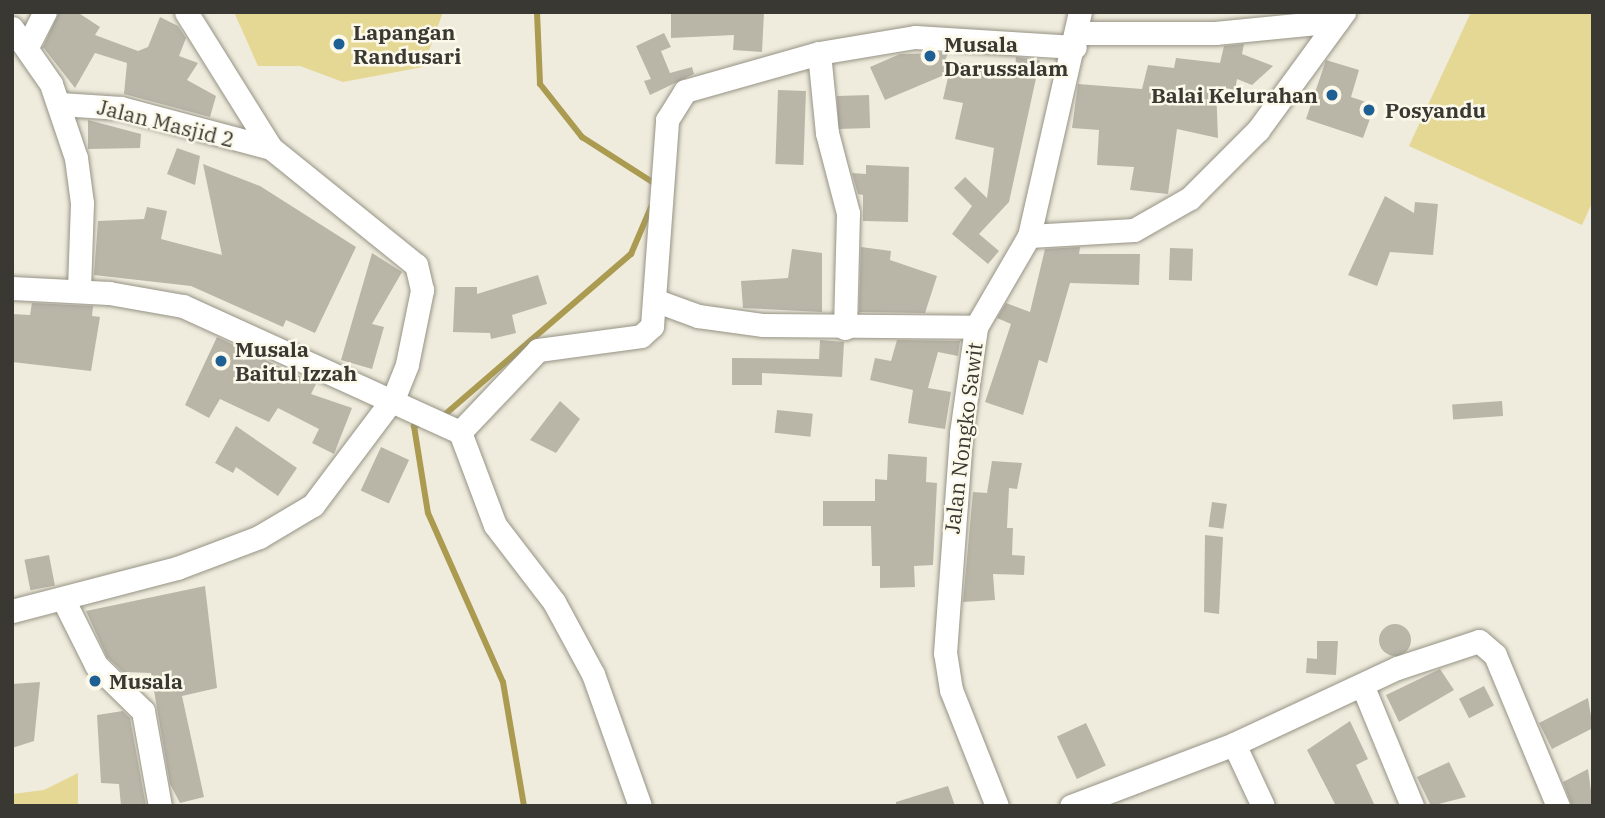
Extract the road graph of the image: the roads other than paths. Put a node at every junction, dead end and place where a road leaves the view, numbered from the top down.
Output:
1 (45, 12) edge
2 (186, 12) edge
3 (1341, 17) edge
4 (12, 28) edge
5 (1078, 31) edge
6 (28, 45) junction
7 (819, 53) junction
8 (60, 104) junction
9 (271, 148) junction
10 (1029, 236) junction
11 (12, 288) edge
12 (79, 290) junction
13 (657, 301) junction
14 (976, 327) junction
15 (845, 328) junction
16 (394, 397) junction
17 (442, 424) junction
18 (64, 601) junction
19 (12, 611) edge
20 (1363, 687) junction
21 (1234, 744) junction
22 (1117, 798) edge
23 (160, 806) edge
24 (640, 806) edge
25 (997, 806) edge
26 (1071, 806) edge
27 (1263, 806) edge
28 (1412, 806) edge
29 (1558, 806) edge

1 - 6 street
2 - 9 street
3 - 5 street
3 - 10 street
4 - 6 street
5 - 7 street
5 - 10 street, Jalan Nongko Sawit
6 - 8 street
7 - 13 street
7 - 15 street
8 - 9 street, Jalan Masjid 2
8 - 12 street
9 - 16 street
10 - 14 street, Jalan Nongko Sawit
11 - 12 street
12 - 16 street
13 - 15 street
13 - 17 street
14 - 15 street
14 - 25 street, Jalan Nongko Sawit
16 - 17 street
16 - 18 street
17 - 24 street
18 - 19 street
18 - 23 street
20 - 21 street
20 - 28 street
20 - 29 street
21 - 22 street
21 - 27 street
22 - 26 street

